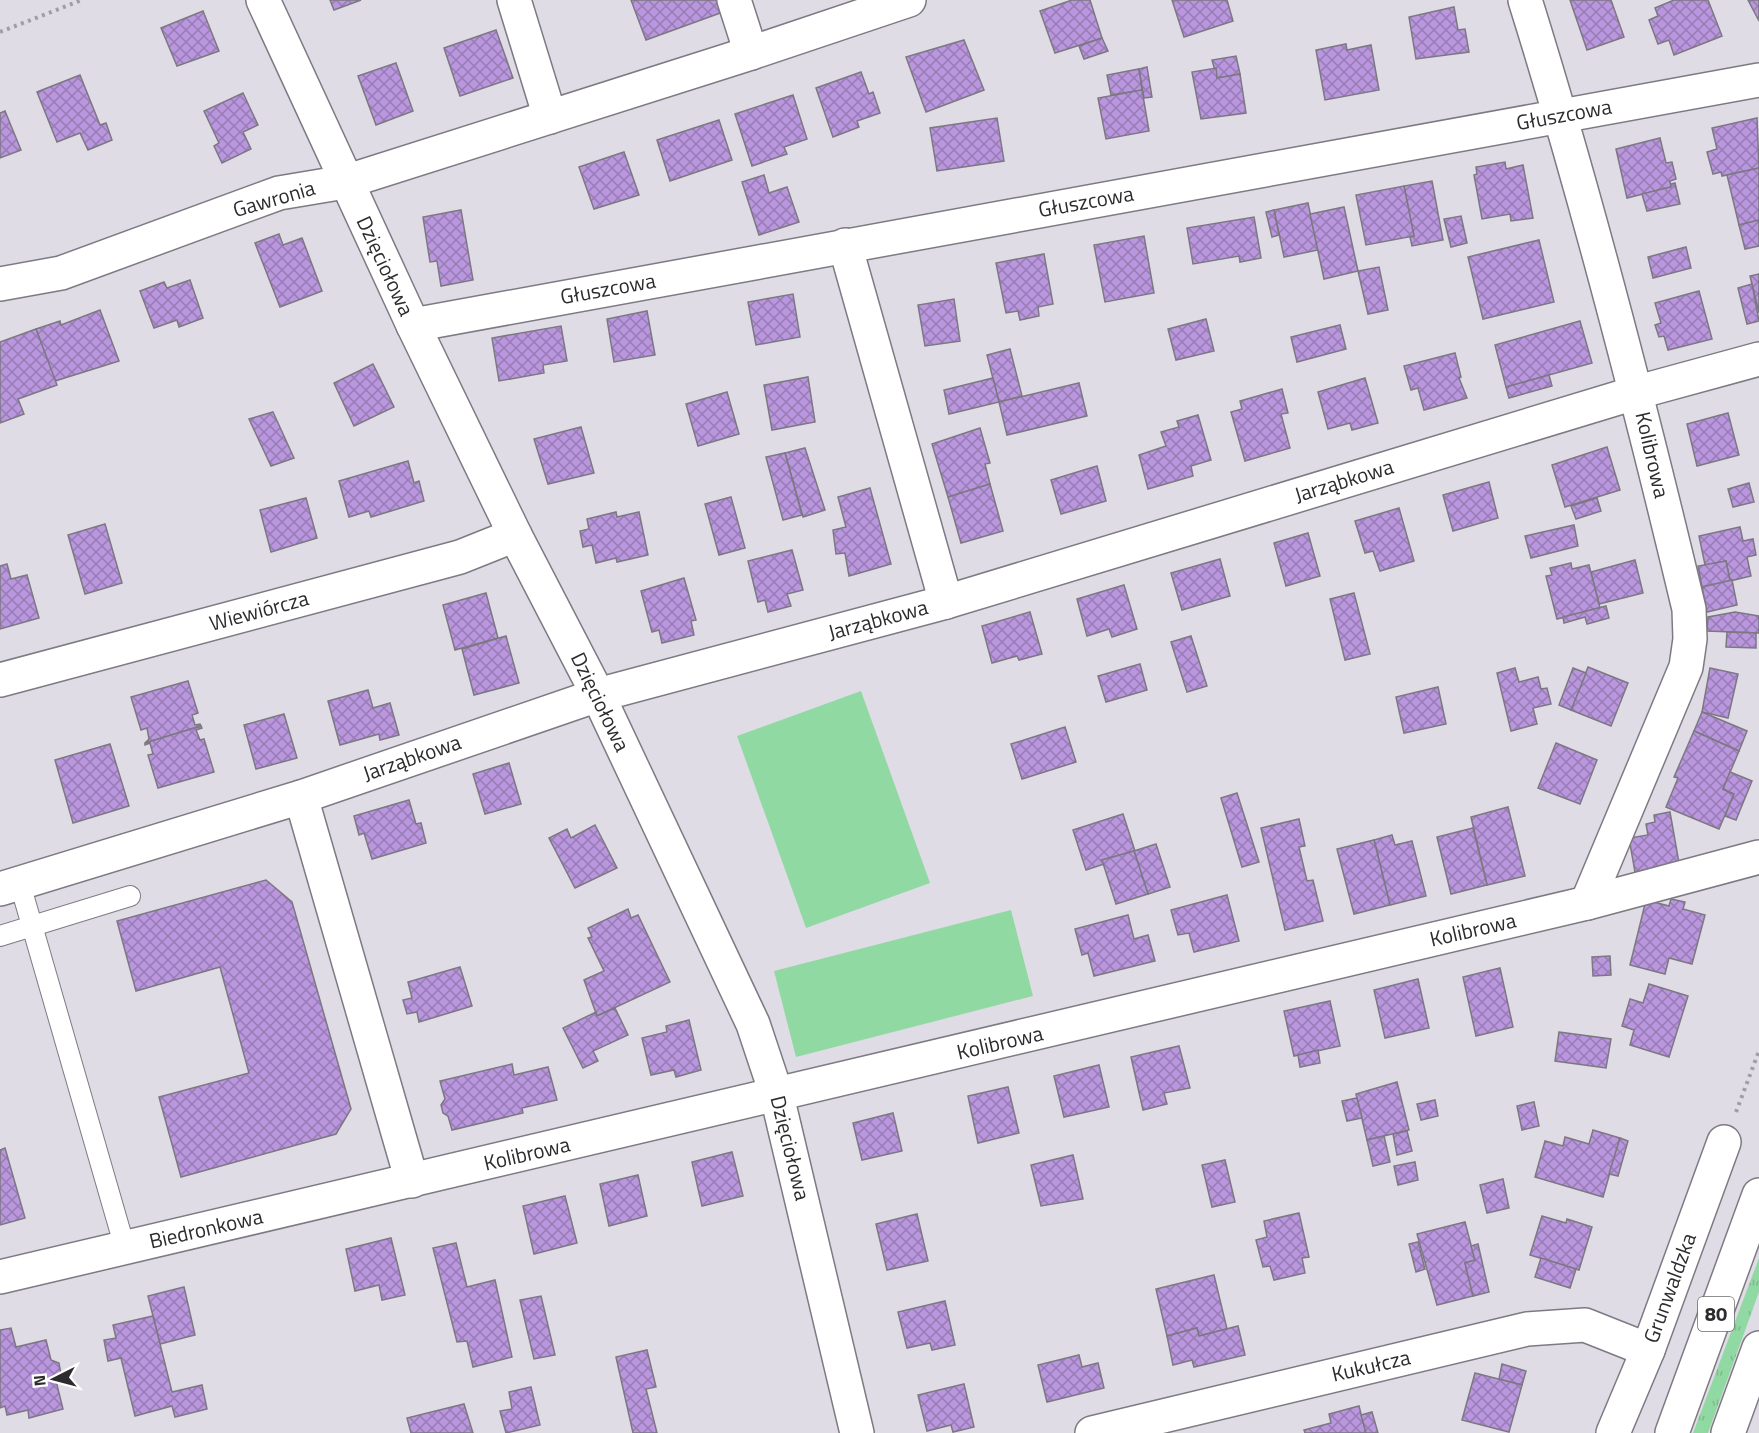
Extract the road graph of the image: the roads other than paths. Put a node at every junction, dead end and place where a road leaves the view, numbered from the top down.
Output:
1 (263, 0) edge
2 (514, 0) edge
3 (734, 0) edge
4 (909, 0) edge
5 (1525, 0) edge
6 (751, 53) junction
7 (1759, 80) edge
8 (1561, 116) junction
9 (550, 117) junction
10 (345, 182) junction
11 (845, 245) junction
12 (0, 284) edge
13 (413, 325) junction
14 (1759, 359) edge
15 (1638, 392) junction
16 (515, 535) junction
17 (946, 602) junction
18 (0, 680) edge
19 (598, 695) junction
20 (301, 797) junction
21 (1759, 857) edge
22 (10, 886) edge
23 (130, 896) dead end
24 (1587, 903) junction
25 (32, 927) junction
26 (0, 936) edge
27 (777, 1096) junction
28 (1724, 1142) road end
29 (412, 1181) junction
30 (1759, 1195) edge
31 (125, 1248) junction
32 (0, 1276) edge
33 (1759, 1348) edge
34 (1648, 1350) junction
35 (857, 1433) edge
36 (1092, 1433) edge
37 (1613, 1433) edge
38 (1672, 1433) edge
39 (1728, 1433) edge

1 - 10 street, Dzięciołowa
2 - 9 street
3 - 6 street
4 - 6 street, Gawronia
5 - 8 street, Kolibrowa
6 - 9 street, Gawronia
7 - 8 street, Głuszcowa
8 - 11 street, Głuszcowa
8 - 15 street, Kolibrowa
9 - 10 street, Gawronia
10 - 12 street, Gawronia
10 - 13 street, Dzięciołowa
11 - 13 street, Głuszcowa
11 - 17 street
13 - 16 street, Dzięciołowa
14 - 15 street, Jarząbkowa
15 - 17 street, Jarząbkowa
15 - 24 street, Kolibrowa
16 - 18 street, Wiewiórcza
16 - 19 street, Dzięciołowa
17 - 19 street, Jarząbkowa
19 - 20 street, Jarząbkowa
19 - 27 street, Dzięciołowa
20 - 22 street, Jarząbkowa
20 - 29 street
21 - 24 street, Kolibrowa
22 - 25 lane
23 - 25 lane
24 - 27 street, Kolibrowa
25 - 26 lane
25 - 31 lane
27 - 29 street, Kolibrowa
27 - 35 street, Dzięciołowa
28 - 34 street, Grunwaldzka
29 - 31 street, Biedronkowa
30 - 38 street, 80
31 - 32 street, Biedronkowa
33 - 39 street, 80
34 - 36 street, Kukułcza
34 - 37 street, Grunwaldzka

